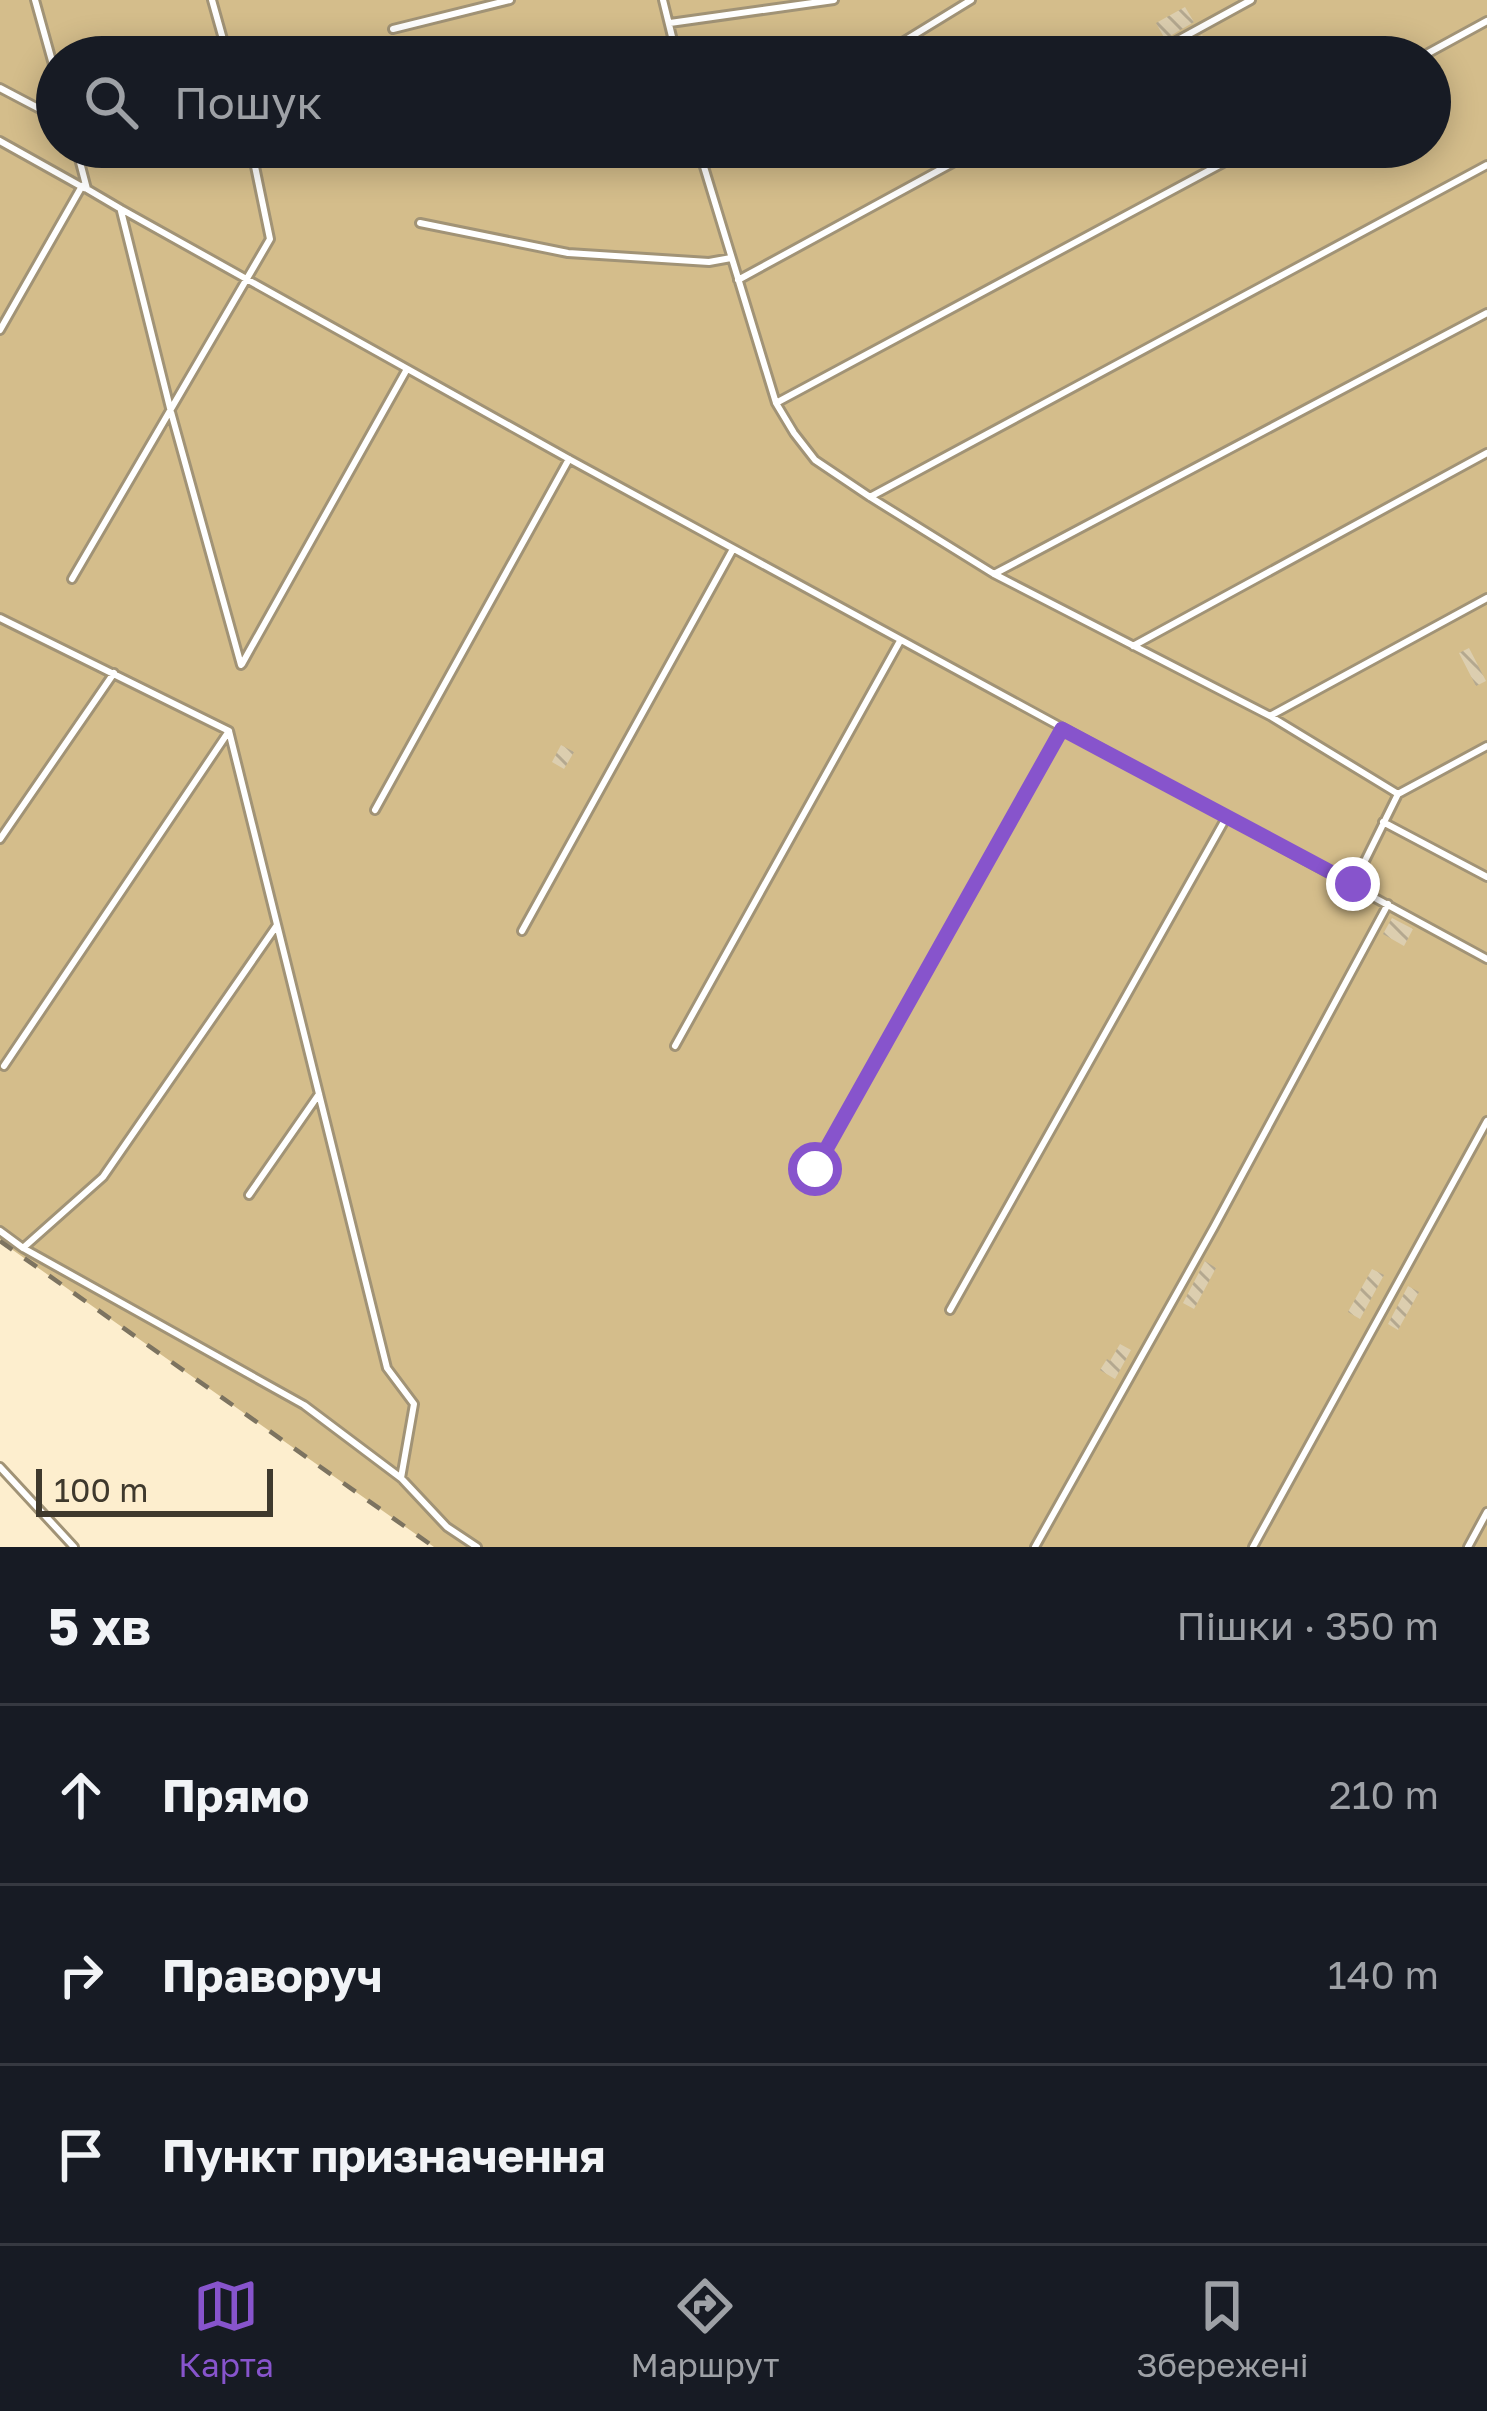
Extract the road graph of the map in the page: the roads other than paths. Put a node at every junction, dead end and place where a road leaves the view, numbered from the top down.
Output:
1 (35, 0) edge
2 (212, 0) edge
3 (510, 0) edge
4 (663, 0) edge
5 (834, 0) edge
6 (971, 0) edge
7 (1251, 0) edge
8 (1487, 21) edge
9 (670, 23) junction
10 (393, 29) dead end
11 (45, 36) edge
12 (222, 36) edge
13 (673, 36) edge
14 (912, 36) edge
15 (1185, 36) edge
16 (1451, 41) edge
17 (0, 88) edge
18 (36, 107) edge
19 (0, 141) edge
20 (36, 161) edge
21 (1487, 165) edge
22 (49, 168) edge
23 (81, 168) edge
24 (255, 168) edge
25 (704, 168) edge
26 (944, 168) edge
27 (1214, 168) edge
28 (85, 188) junction
29 (121, 209) junction
30 (420, 224) dead end
31 (731, 258) junction
32 (246, 279) junction
33 (737, 281) junction
34 (1487, 314) edge
35 (0, 331) edge
36 (407, 369) junction
37 (776, 403) junction
38 (172, 412) junction
39 (1487, 453) edge
40 (569, 459) junction
41 (870, 497) junction
42 (733, 549) junction
43 (994, 574) junction
44 (72, 579) dead end
45 (1487, 598) edge
46 (0, 618) edge
47 (900, 640) junction
48 (1133, 646) junction
49 (114, 673) junction
50 (1270, 716) junction
51 (1062, 729) junction
52 (229, 731) junction
53 (1487, 746) edge
54 (1398, 794) junction
55 (375, 811) dead end
56 (1226, 818) junction
57 (1383, 822) junction
58 (0, 839) edge
59 (1487, 878) edge
60 (1353, 884) junction
61 (1388, 904) junction
62 (278, 925) junction
63 (522, 931) dead end
64 (1487, 959) edge
65 (675, 1046) dead end
66 (4, 1066) dead end
67 (320, 1094) junction
68 (1487, 1120) edge
69 (815, 1169) dead end
70 (249, 1195) dead end
71 (0, 1231) edge
72 (23, 1248) junction
73 (950, 1310) dead end
74 (0, 1467) edge
75 (401, 1478) junction
76 (1487, 1512) edge
77 (74, 1547) edge
78 (477, 1547) edge
79 (1035, 1547) edge
80 (1253, 1547) edge
81 (1468, 1547) edge

1 - 11 lane
2 - 12 lane
3 - 10 lane
4 - 9 lane
5 - 9 lane
6 - 14 lane
7 - 15 lane
8 - 16 lane
9 - 13 lane
17 - 18 lane
19 - 20 lane
21 - 41 lane
22 - 28 lane
23 - 28 lane
24 - 32 lane
25 - 31 lane
26 - 33 lane
27 - 37 lane
28 - 29 lane
28 - 35 lane
29 - 32 lane
29 - 38 lane
30 - 31 lane
31 - 33 lane
32 - 36 lane
32 - 38 lane
33 - 37 lane
34 - 43 lane
36 - 38 lane
36 - 40 lane
37 - 41 lane
38 - 44 lane
39 - 48 lane
40 - 42 lane
40 - 55 lane
41 - 43 lane
42 - 47 lane
42 - 63 lane
43 - 48 lane
45 - 50 lane
46 - 49 lane
47 - 51 lane
47 - 65 lane
48 - 50 lane
49 - 52 lane
49 - 58 lane
50 - 54 lane
51 - 56 lane
51 - 69 lane
52 - 62 lane
52 - 66 lane
53 - 54 lane
54 - 57 lane
56 - 60 lane
56 - 73 lane
57 - 59 lane
57 - 60 lane
60 - 61 lane
61 - 64 lane
61 - 79 lane
62 - 67 lane
62 - 72 lane
67 - 70 lane
67 - 75 lane
68 - 80 lane
71 - 72 lane
72 - 75 lane
74 - 77 lane
75 - 78 lane
76 - 81 lane

